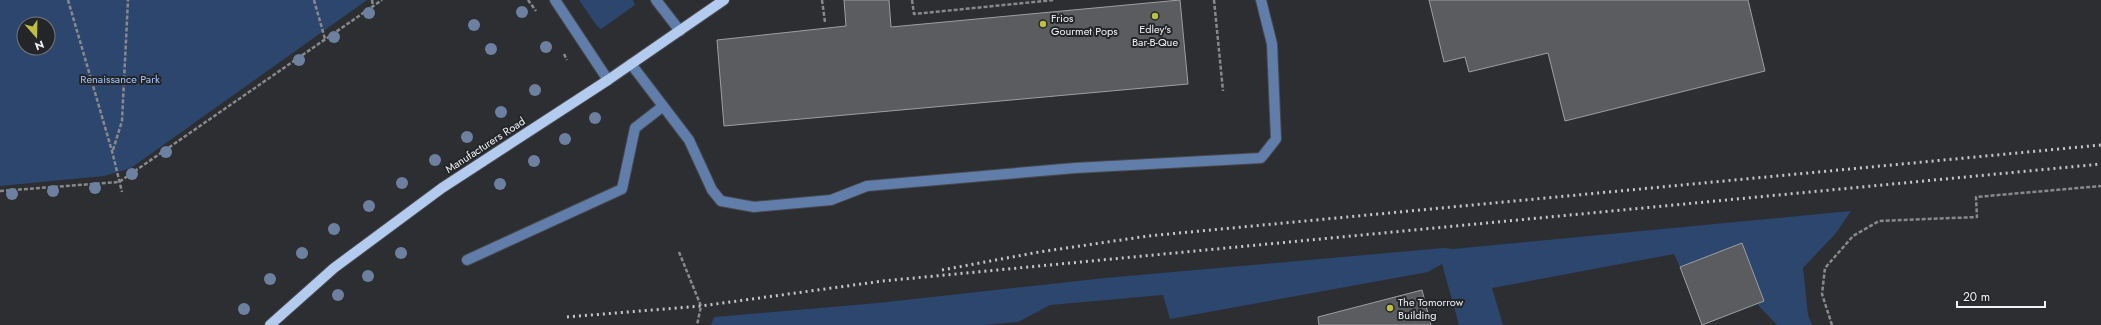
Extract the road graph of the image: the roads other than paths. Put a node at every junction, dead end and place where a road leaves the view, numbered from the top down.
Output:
1 (555, 0) edge
2 (656, 0) edge
3 (724, 0) edge
4 (1261, 0) edge
5 (680, 31) junction
6 (631, 64) junction
7 (608, 80) junction
8 (662, 107) junction
9 (467, 260) dead end
10 (270, 325) edge

1 - 7 lane
2 - 5 lane
3 - 5 main road, Manufacturers Road
4 - 8 lane
5 - 6 main road, Manufacturers Road
6 - 7 main road, Manufacturers Road
6 - 8 lane
7 - 10 main road, Manufacturers Road
8 - 9 lane

